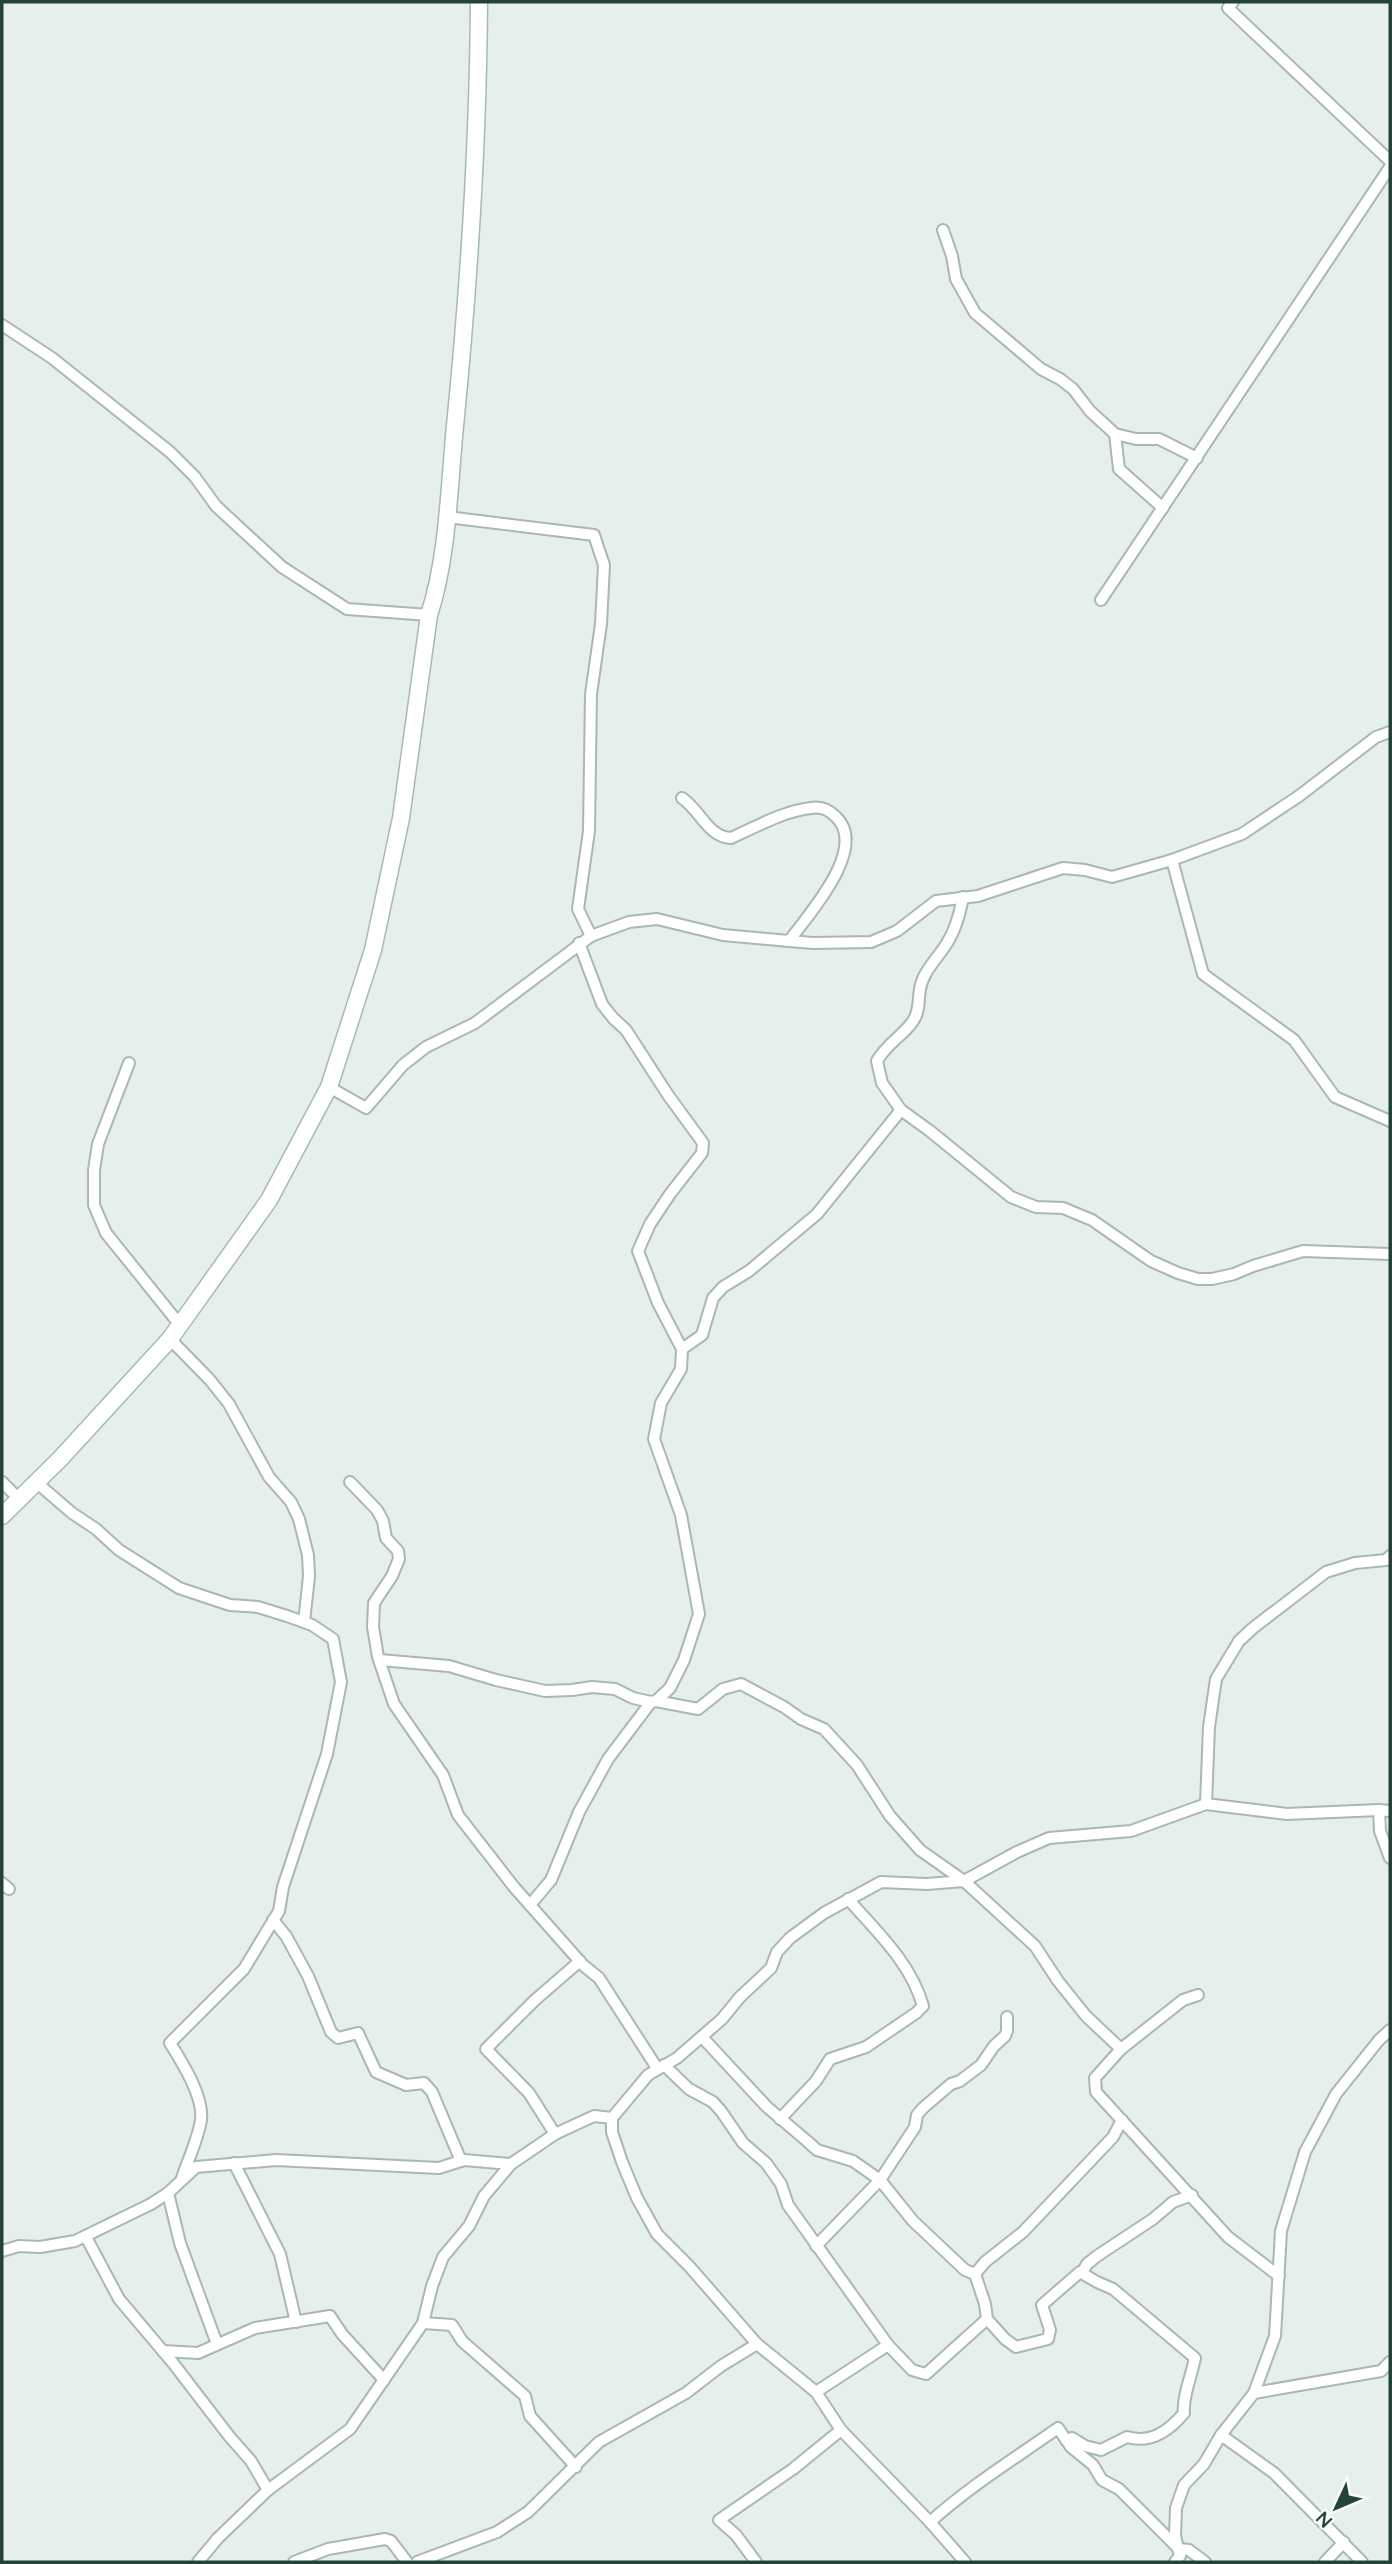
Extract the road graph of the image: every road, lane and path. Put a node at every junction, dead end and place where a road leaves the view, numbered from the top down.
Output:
1 (479, 2) edge
2 (1233, 2) edge
3 (1390, 161) edge
4 (1390, 167) edge
5 (943, 230) dead end
6 (2, 325) edge
7 (1115, 434) junction
8 (1197, 458) junction
9 (1163, 508) junction
10 (447, 517) junction
11 (1101, 600) dead end
12 (429, 615) junction
13 (1390, 732) edge
14 (682, 798) dead end
15 (1172, 860) junction
16 (962, 897) junction
17 (591, 936) junction
18 (789, 941) junction
19 (579, 943) junction
20 (129, 1063) dead end
21 (329, 1087) junction
22 (901, 1110) junction
23 (1390, 1121) edge
24 (1390, 1254) edge
25 (180, 1325) junction
26 (170, 1339) junction
27 (682, 1349) junction
28 (2, 1482) edge
29 (36, 1482) junction
30 (350, 1482) dead end
31 (19, 1499) junction
32 (2, 1517) edge
33 (1390, 1556) edge
34 (304, 1622) junction
35 (380, 1660) junction
36 (654, 1702) junction
37 (1206, 1804) junction
38 (1384, 1810) edge
39 (1390, 1858) edge
40 (964, 1881) junction
41 (848, 1899) junction
42 (530, 1905) junction
43 (273, 1920) junction
44 (580, 1961) junction
45 (1198, 1995) dead end
46 (1007, 2017) dead end
47 (1390, 2030) edge
48 (702, 2036) junction
49 (1121, 2049) junction
50 (661, 2066) junction
51 (612, 2118) junction
52 (780, 2119) junction
53 (1122, 2120) junction
54 (555, 2134) junction
55 (461, 2161) junction
56 (234, 2163) junction
57 (511, 2164) junction
58 (182, 2178) junction
59 (880, 2180) junction
60 (169, 2193) junction
61 (1192, 2195) junction
62 (86, 2236) junction
63 (816, 2246) junction
64 (2, 2251) edge
65 (1082, 2273) junction
66 (975, 2274) junction
67 (1279, 2276) junction
68 (986, 2319) junction
69 (296, 2322) junction
70 (423, 2323) junction
71 (217, 2344) junction
72 (757, 2344) junction
73 (888, 2345) junction
74 (163, 2351) junction
75 (1390, 2362) edge
76 (1385, 2374) edge
77 (384, 2380) junction
78 (816, 2392) junction
79 (1254, 2393) junction
80 (841, 2430) junction
81 (1222, 2435) junction
82 (1066, 2441) junction
83 (576, 2467) junction
84 (268, 2490) junction
85 (930, 2522) junction
86 (1344, 2542) junction
87 (1179, 2549) junction
88 (198, 2562) edge
89 (294, 2562) edge
90 (407, 2562) edge
91 (417, 2562) edge
92 (756, 2562) edge
93 (965, 2562) edge
94 (1175, 2562) edge
95 (1205, 2562) edge
96 (1325, 2562) edge
97 (1362, 2562) edge

1 - 10 street
2 - 3 street
4 - 8 street
5 - 7 street
6 - 12 street
7 - 8 street
7 - 9 street
8 - 9 street
9 - 11 street
10 - 12 street
10 - 17 street
12 - 21 street
13 - 15 street
14 - 18 street
15 - 16 street
15 - 23 street
16 - 18 street
16 - 22 street
17 - 18 street
17 - 19 street
19 - 21 street
19 - 27 street
20 - 25 street
21 - 25 street
22 - 24 street
22 - 27 street
25 - 26 street
26 - 29 street
26 - 34 street
27 - 36 street
28 - 31 street
29 - 31 street
29 - 34 street
30 - 35 street
31 - 32 street
33 - 37 street
34 - 43 street
35 - 36 street
35 - 42 street
36 - 40 street
36 - 42 street
37 - 38 street
37 - 40 street
38 - 39 street
40 - 41 street
40 - 49 street
41 - 48 street
41 - 52 street
42 - 44 street
43 - 55 street
43 - 58 street
44 - 50 street
44 - 54 street
45 - 49 street
46 - 59 street
47 - 67 street
48 - 50 street
48 - 52 street
49 - 53 street
50 - 51 street
50 - 63 street
51 - 54 street
51 - 72 street
52 - 59 street
53 - 61 street
53 - 66 street
54 - 57 street
55 - 56 street
55 - 57 street
56 - 58 street
56 - 69 street
57 - 70 street
58 - 60 street
59 - 63 street
59 - 66 street
60 - 62 street
60 - 71 street
61 - 65 street
61 - 67 street
62 - 64 street
62 - 74 street
63 - 73 street
65 - 68 street
65 - 82 street
66 - 68 street
67 - 79 street
68 - 73 street
69 - 71 street
69 - 77 street
70 - 77 street
70 - 83 street
71 - 74 street
72 - 78 street
72 - 83 street
73 - 78 street
74 - 84 street
75 - 76 street
76 - 79 street
77 - 84 street
78 - 80 street
79 - 81 street
80 - 85 street
80 - 92 street
81 - 86 street
81 - 87 street
82 - 85 street
82 - 87 street
83 - 91 street
84 - 88 street
85 - 93 street
86 - 96 street
86 - 97 street
87 - 94 street
87 - 95 street
89 - 90 street

